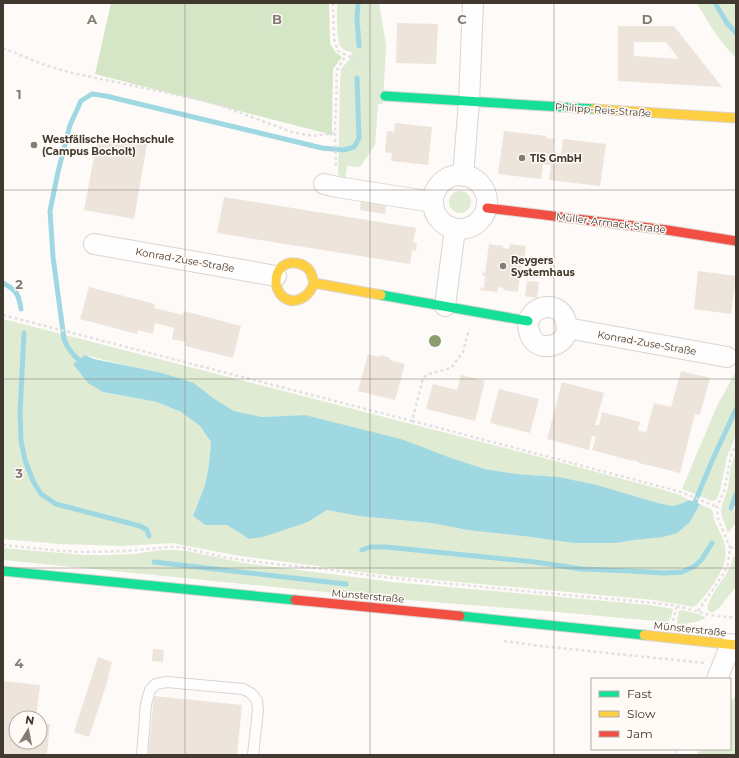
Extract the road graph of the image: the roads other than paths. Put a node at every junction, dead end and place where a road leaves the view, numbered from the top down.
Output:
1 (473, 3) edge
2 (385, 96) road end
3 (469, 102) junction
4 (736, 118) edge
5 (463, 176) junction
6 (324, 184) dead end
7 (433, 202) junction
8 (487, 208) junction
9 (455, 229) junction
10 (736, 241) edge
11 (94, 244) dead end
12 (276, 276) junction
13 (314, 283) junction
14 (445, 306) junction
15 (528, 321) junction
16 (567, 328) junction
17 (727, 357) dead end
18 (3, 571) edge
19 (734, 641) edge
20 (717, 678) edge
21 (142, 755) edge
22 (253, 755) edge

1 - 3 street
2 - 3 street, Philipp-Reis-Straße
3 - 4 street, Philipp-Reis-Straße
3 - 5 street
5 - 7 street
5 - 8 street
6 - 7 street
7 - 9 street
8 - 9 street
8 - 10 street, Müller-Armack-Straße
9 - 14 street
11 - 12 street, Konrad-Zuse-Straße
12 - 13 street
12 - 13 street
13 - 14 street
14 - 15 street
15 - 16 street
15 - 16 street
16 - 17 street, Konrad-Zuse-Straße
18 - 19 street, Münsterstraße
19 - 20 street
21 - 22 lane

